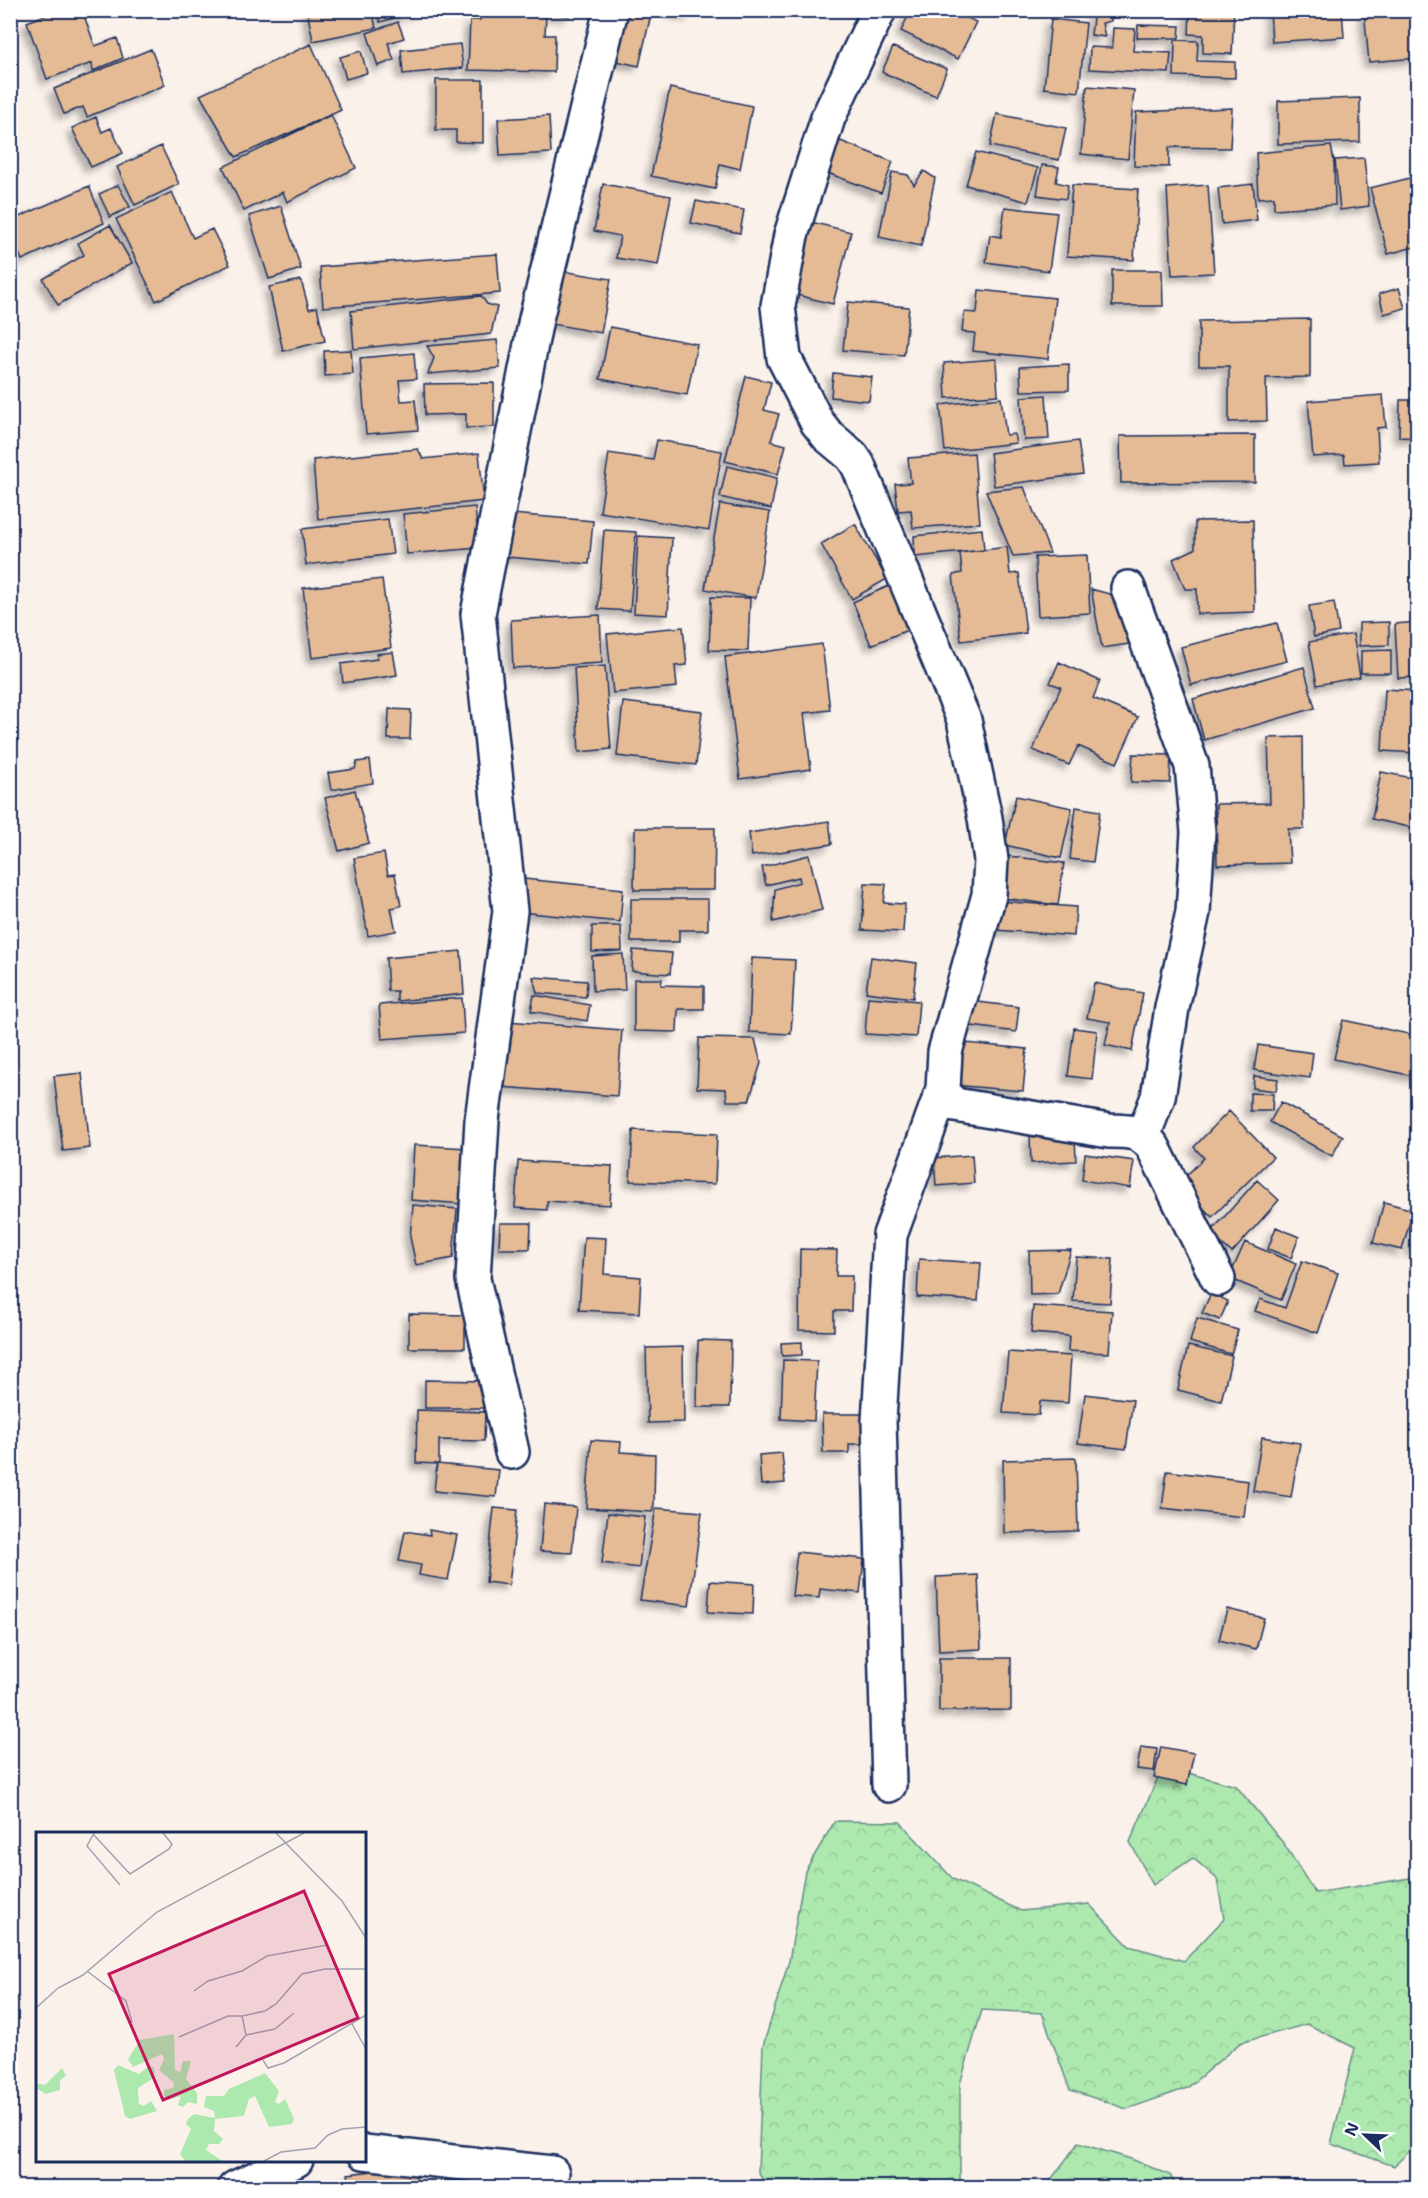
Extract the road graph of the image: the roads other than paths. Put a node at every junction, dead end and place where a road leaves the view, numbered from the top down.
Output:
1 (611, 10) edge
2 (873, 11) edge
3 (1128, 588) dead end
4 (944, 1089) junction
5 (1143, 1136) junction
6 (1218, 1279) dead end
7 (512, 1452) dead end
8 (889, 1785) dead end
9 (366, 2152) edge
10 (291, 2162) edge
11 (552, 2173) dead end
12 (235, 2187) edge

1 - 7 street
2 - 4 street
3 - 5 street
4 - 5 street
4 - 8 street
5 - 6 street
9 - 11 street
10 - 12 street

